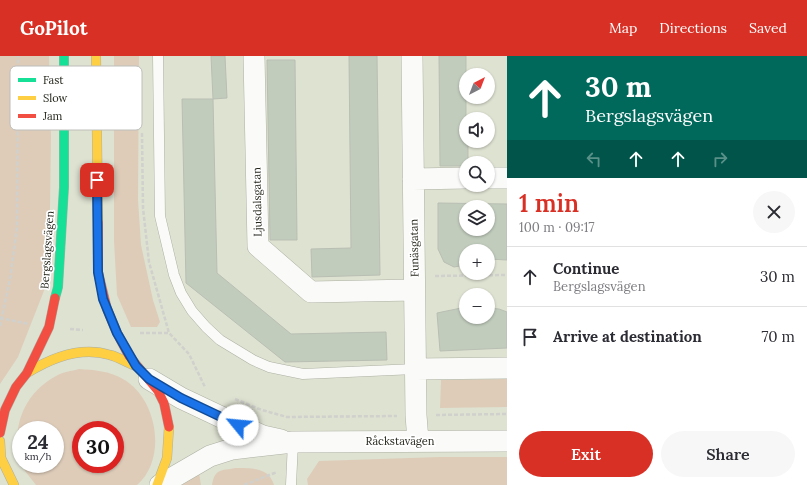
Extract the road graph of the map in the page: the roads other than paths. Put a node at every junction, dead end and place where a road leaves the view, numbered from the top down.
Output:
1 (64, 56) edge
2 (96, 56) edge
3 (158, 56) edge
4 (254, 56) edge
5 (412, 56) edge
6 (64, 66) edge
7 (96, 66) edge
8 (63, 130) edge
9 (97, 130) edge
10 (459, 178) edge
11 (495, 178) edge
12 (507, 178) edge
13 (413, 179) junction
14 (414, 283) junction
15 (507, 368) edge
16 (415, 369) junction
17 (142, 373) junction
18 (22, 380) junction
19 (0, 403) edge
20 (0, 433) edge
21 (0, 441) edge
22 (418, 441) junction
23 (507, 441) edge
24 (293, 442) junction
25 (8, 481) edge
26 (159, 485) edge
27 (291, 485) edge

1 - 6 main road, Bergslagsvägen
2 - 7 main road
3 - 16 lane
4 - 14 street, Ljusdalsgatan
5 - 13 street, Funäsgatan
8 - 18 main road, Bergslagsvägen
9 - 17 main road
10 - 13 street
11 - 12 street
13 - 14 street, Funäsgatan
14 - 16 street, Funäsgatan
15 - 16 street
16 - 22 street, Funäsgatan
17 - 18 main road
17 - 24 street, Råckstavägen
17 - 26 main road
18 - 19 street
18 - 20 main road, Bergslagsvägen
21 - 25 main road
22 - 23 street, Råckstavägen
22 - 24 street, Råckstavägen
24 - 26 street, Råckstavägen
24 - 27 lane

